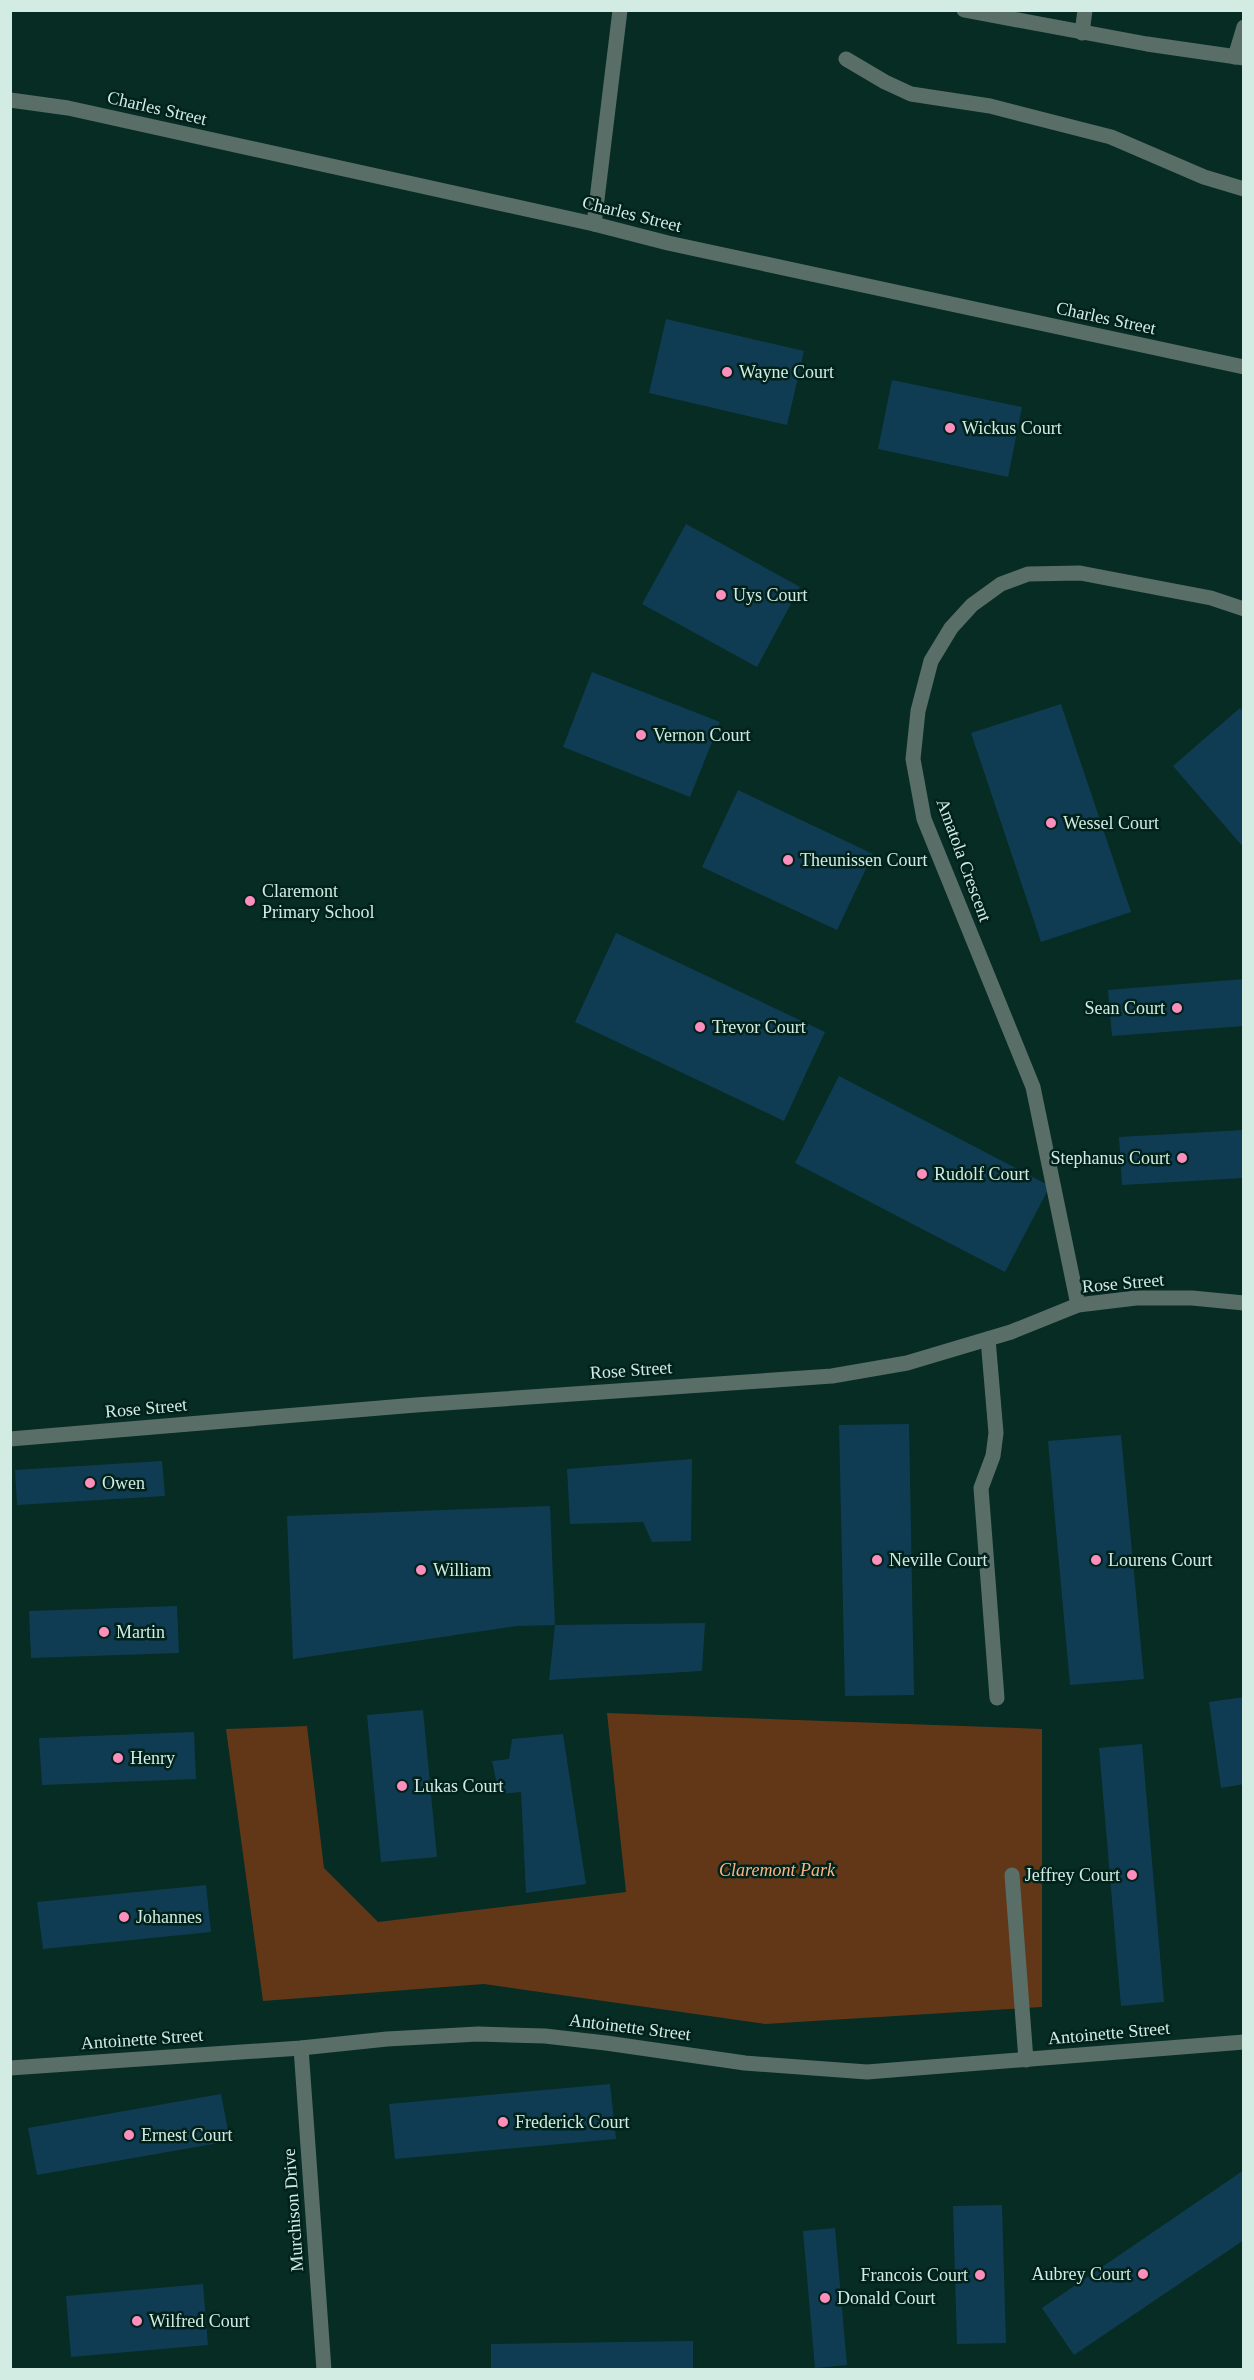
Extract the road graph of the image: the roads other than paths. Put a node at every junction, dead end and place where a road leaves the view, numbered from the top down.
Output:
1 (620, 10) edge
2 (964, 10) edge
3 (1085, 10) edge
4 (1244, 27) edge
5 (1082, 33) junction
6 (1239, 58) edge
7 (846, 59) dead end
8 (10, 100) edge
9 (1244, 189) edge
10 (594, 224) junction
11 (1244, 367) edge
12 (1244, 609) edge
13 (1244, 1303) edge
14 (1078, 1305) junction
15 (988, 1339) junction
16 (10, 1438) edge
17 (997, 1698) dead end
18 (1012, 1875) dead end
19 (1244, 2042) edge
20 (301, 2048) junction
21 (1026, 2060) junction
22 (10, 2068) edge
23 (324, 2370) edge

1 - 10 street
2 - 5 street
3 - 5 street
4 - 6 street
5 - 6 street
7 - 9 street
8 - 10 street, Charles Street
10 - 11 street, Charles Street
12 - 14 street, Amatola Crescent
13 - 14 street, Rose Street
14 - 15 street, Rose Street
15 - 16 street, Rose Street
15 - 17 street
18 - 21 street
19 - 21 street, Antoinette Street
20 - 21 street, Antoinette Street
20 - 22 street, Antoinette Street
20 - 23 street, Murchison Drive

